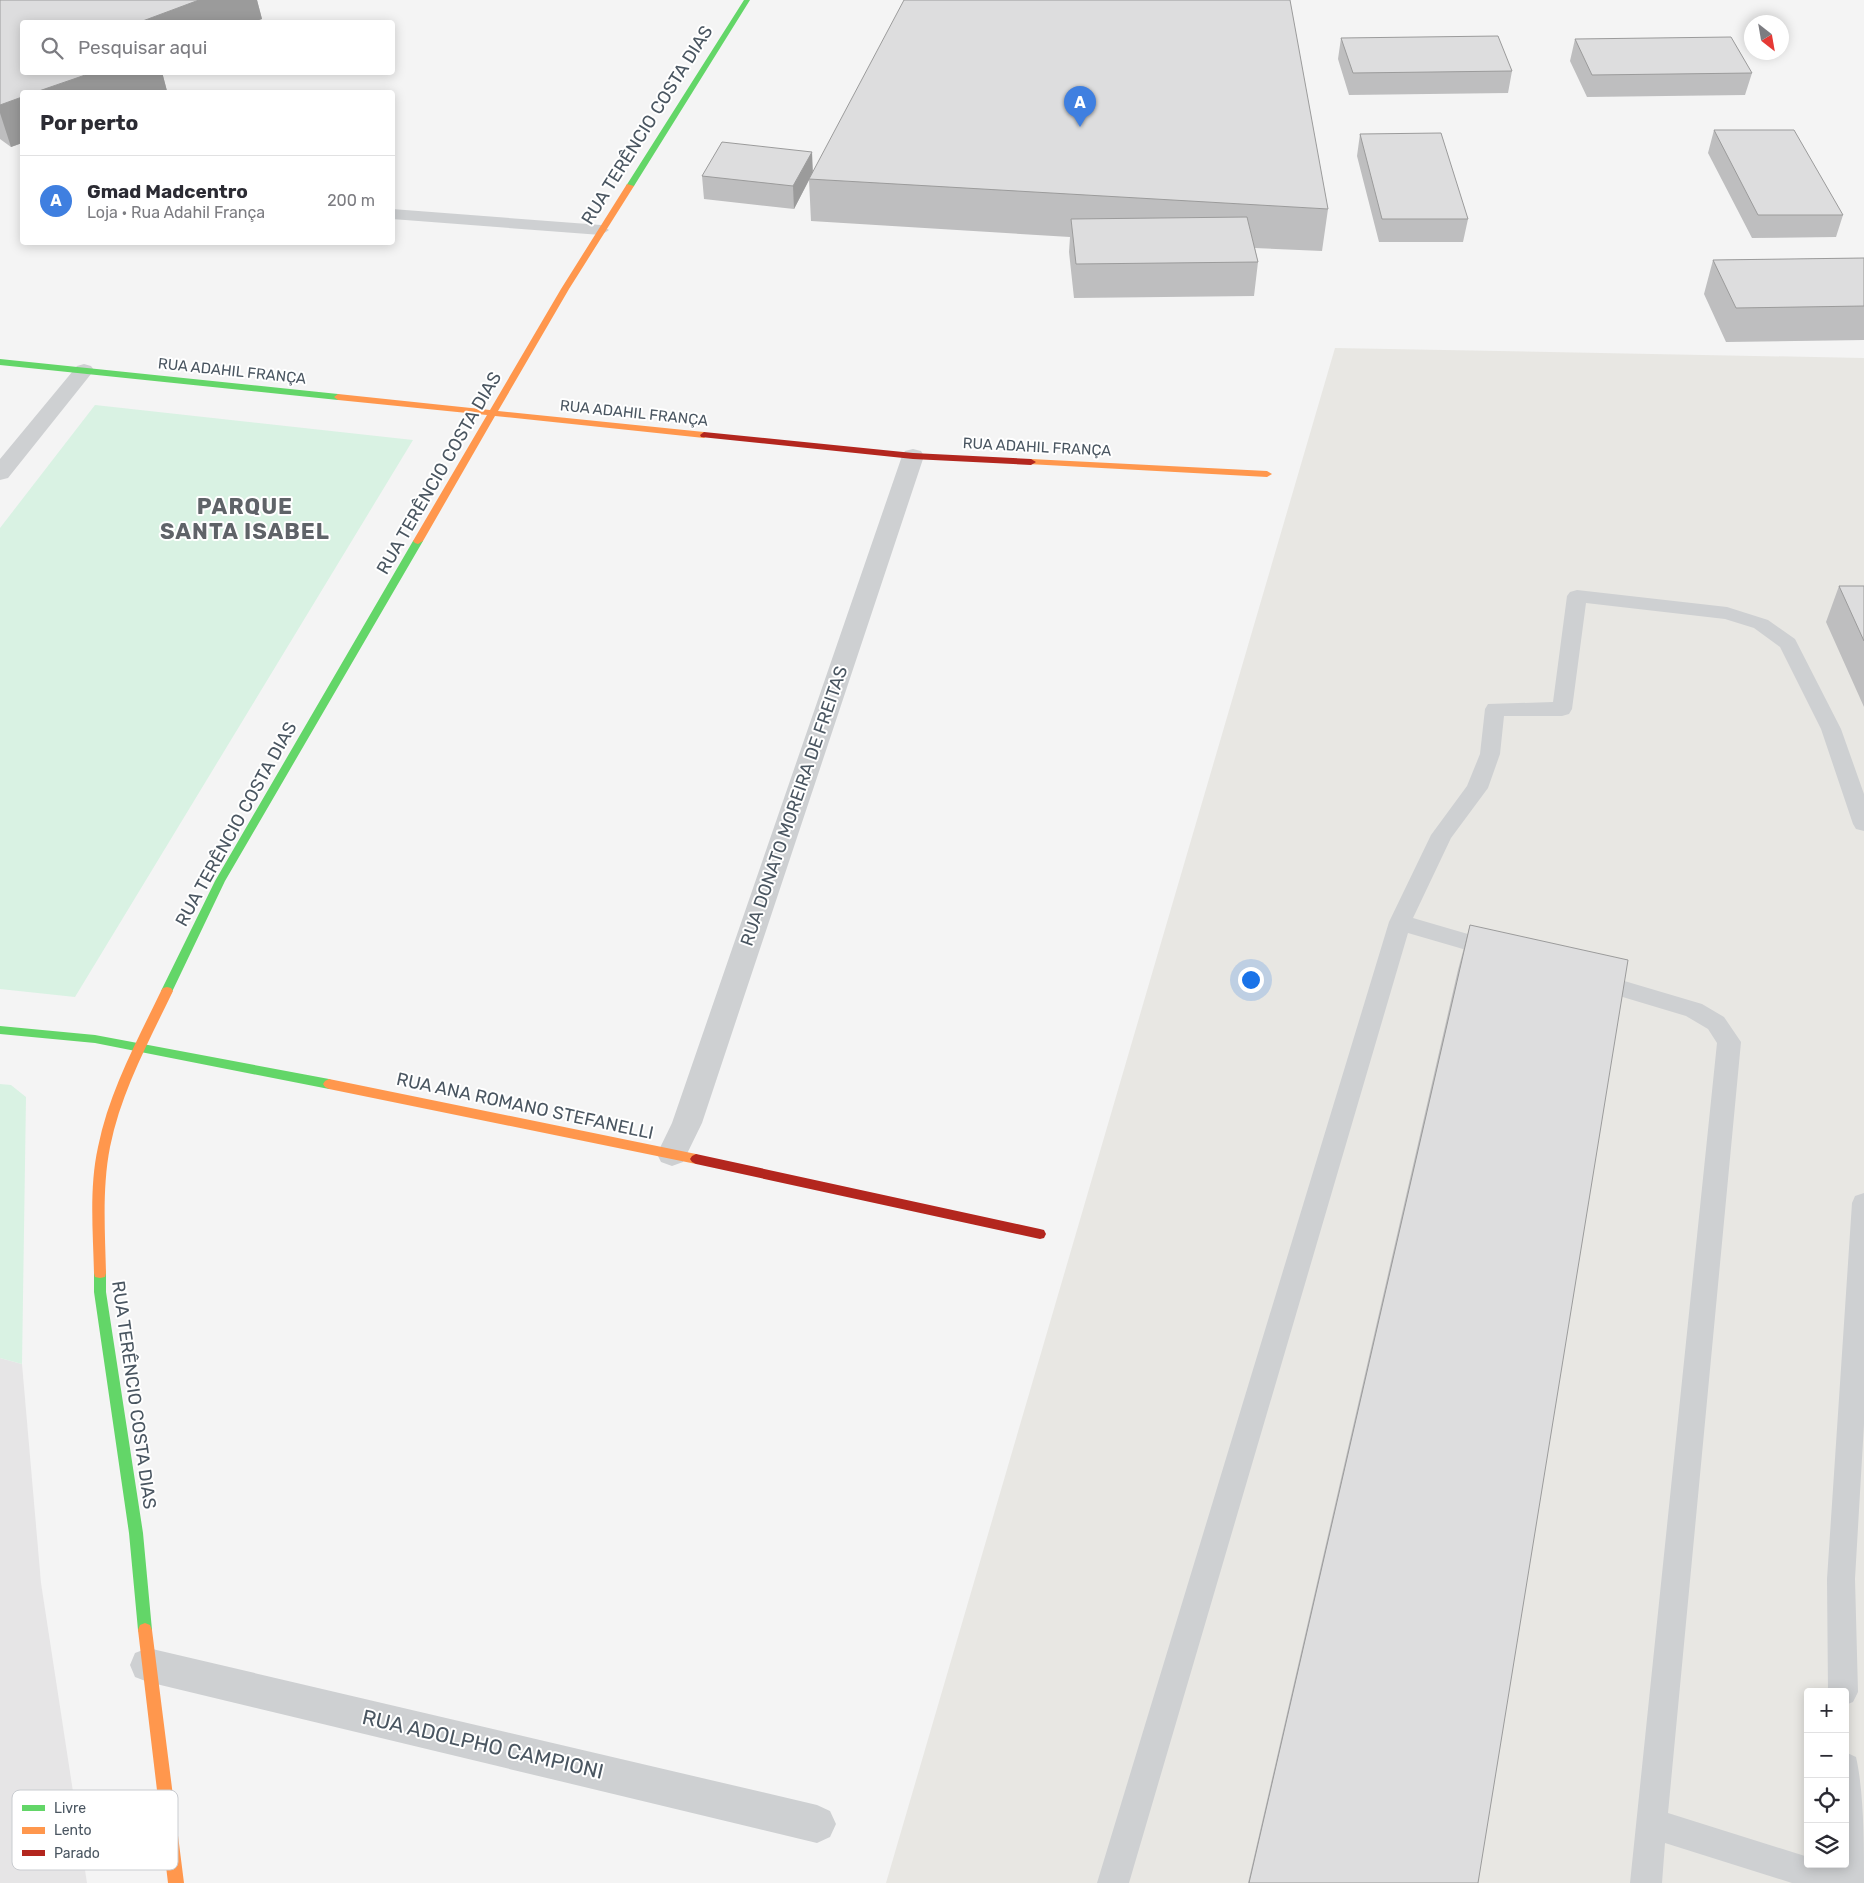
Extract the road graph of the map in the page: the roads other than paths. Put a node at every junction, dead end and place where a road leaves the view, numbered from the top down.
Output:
1 (747, 0) edge
2 (395, 214) edge
3 (601, 230) junction
4 (0, 362) edge
5 (84, 370) junction
6 (494, 414) junction
7 (913, 456) junction
8 (0, 473) edge
9 (1267, 474) dead end
10 (1864, 824) edge
11 (1400, 922) junction
12 (1514, 956) edge
13 (1570, 973) edge
14 (0, 1030) edge
15 (140, 1046) junction
16 (672, 1154) junction
17 (1864, 1203) edge
18 (1040, 1234) dead end
19 (148, 1665) junction
20 (1843, 1688) edge
21 (1847, 1778) edge
22 (164, 1790) edge
23 (1652, 1823) junction
24 (817, 1824) dead end
25 (174, 1870) edge
26 (176, 1883) edge
27 (1113, 1883) edge
28 (1646, 1883) edge
29 (1841, 1883) edge
30 (1861, 1883) edge

1 - 3 street, RUA TERÊNCIO COSTA DIAS
2 - 3 lane
3 - 6 street, RUA TERÊNCIO COSTA DIAS
4 - 5 street, RUA ADAHIL FRANÇA
5 - 6 street, RUA ADAHIL FRANÇA
5 - 8 street
6 - 7 street, RUA ADAHIL FRANÇA
6 - 15 street, RUA TERÊNCIO COSTA DIAS
7 - 9 street, RUA ADAHIL FRANÇA
7 - 16 street, RUA DONATO MOREIRA DE FREITAS
10 - 11 lane
11 - 12 lane
11 - 27 lane
13 - 23 lane
14 - 15 street, RUA ANA ROMANO STEFANELLI
15 - 16 street, RUA ANA ROMANO STEFANELLI
15 - 19 street, RUA TERÊNCIO COSTA DIAS
16 - 18 street, RUA ANA ROMANO STEFANELLI
17 - 20 lane
19 - 22 street, RUA TERÊNCIO COSTA DIAS
19 - 24 street, RUA ADOLPHO CAMPIONI
21 - 30 lane
23 - 28 lane
23 - 29 lane
25 - 26 street, RUA TERÊNCIO COSTA DIAS

